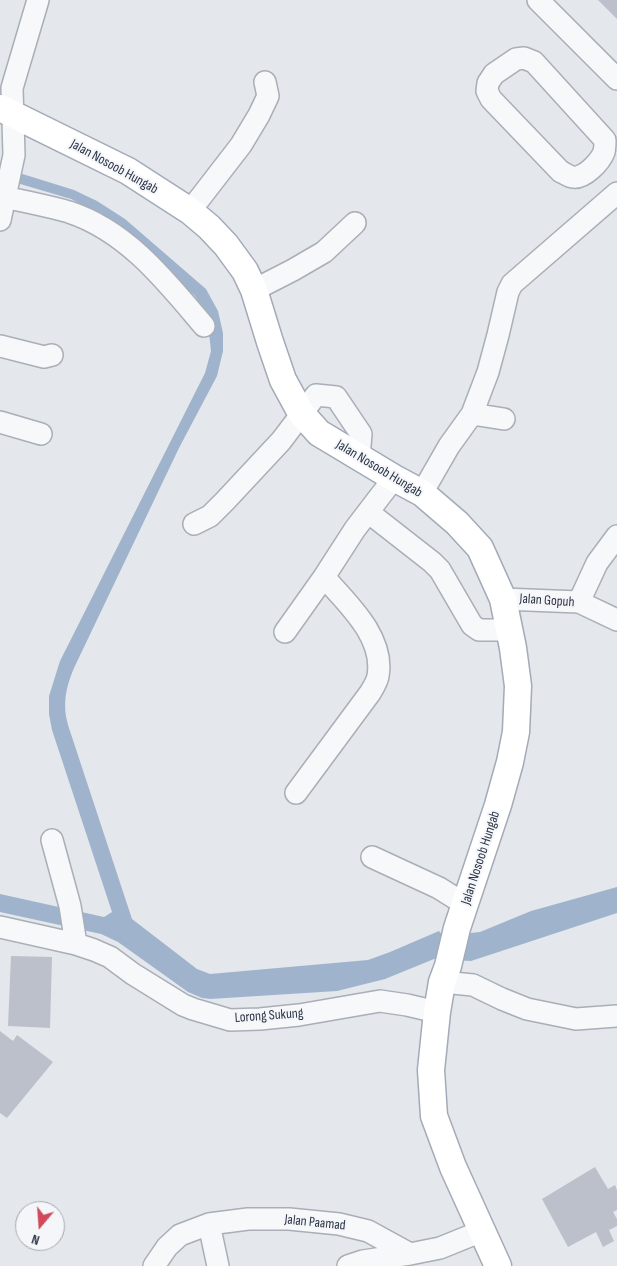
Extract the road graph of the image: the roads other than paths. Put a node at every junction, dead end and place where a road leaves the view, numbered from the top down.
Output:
1 (38, 0) edge
2 (538, 0) edge
3 (617, 79) edge
4 (265, 82) dead end
5 (6, 111) edge
6 (590, 171) junction
7 (6, 192) junction
8 (615, 195) edge
9 (190, 211) junction
10 (0, 220) edge
11 (355, 223) dead end
12 (254, 290) junction
13 (204, 326) dead end
14 (0, 346) edge
15 (52, 355) dead end
16 (302, 413) junction
17 (472, 414) junction
18 (504, 419) dead end
19 (0, 422) edge
20 (41, 434) dead end
21 (359, 458) junction
22 (394, 478) junction
23 (422, 493) junction
24 (368, 512) junction
25 (194, 524) dead end
26 (617, 536) edge
27 (324, 577) junction
28 (503, 598) junction
29 (579, 602) junction
30 (617, 620) edge
31 (510, 630) junction
32 (285, 632) dead end
33 (296, 793) dead end
34 (52, 840) dead end
35 (372, 857) dead end
36 (462, 916) junction
37 (0, 927) edge
38 (75, 939) junction
39 (445, 974) junction
40 (437, 1012) junction
41 (617, 1016) edge
42 (209, 1224) junction
43 (482, 1231) junction
44 (410, 1254) junction
45 (154, 1266) edge
46 (218, 1266) edge
47 (348, 1266) edge
48 (498, 1266) edge

1 - 5 street
2 - 3 street
4 - 9 street
5 - 7 street
5 - 9 main road, Jalan Nosoob Hungab
6 - 6 street
6 - 8 street
7 - 10 street
7 - 13 street
8 - 17 street
9 - 12 main road, Jalan Nosoob Hungab
11 - 12 street
12 - 16 main road, Jalan Nosoob Hungab
14 - 15 street
16 - 21 main road, Jalan Nosoob Hungab
16 - 21 street
16 - 25 street
17 - 18 street
17 - 23 street
19 - 20 street
21 - 22 main road, Jalan Nosoob Hungab
22 - 23 main road, Jalan Nosoob Hungab
22 - 24 street
23 - 28 main road, Jalan Nosoob Hungab
24 - 27 street
24 - 31 street
26 - 29 street
27 - 32 street
27 - 33 street
28 - 29 street, Jalan Gopuh
28 - 31 main road, Jalan Nosoob Hungab
29 - 30 street, Jalan Gopuh
31 - 36 main road, Jalan Nosoob Hungab
34 - 38 street
35 - 36 street
36 - 39 main road, Jalan Nosoob Hungab
37 - 38 street, Lorong Sukung
38 - 40 street, Lorong Sukung
39 - 40 main road, Jalan Nosoob Hungab
39 - 41 street
40 - 43 main road, Jalan Nosoob Hungab
42 - 44 street, Jalan Paamad
42 - 45 street, Jalan Paamad
42 - 46 street
43 - 44 street
43 - 48 main road, Jalan Nosoob Hungab
44 - 47 street

